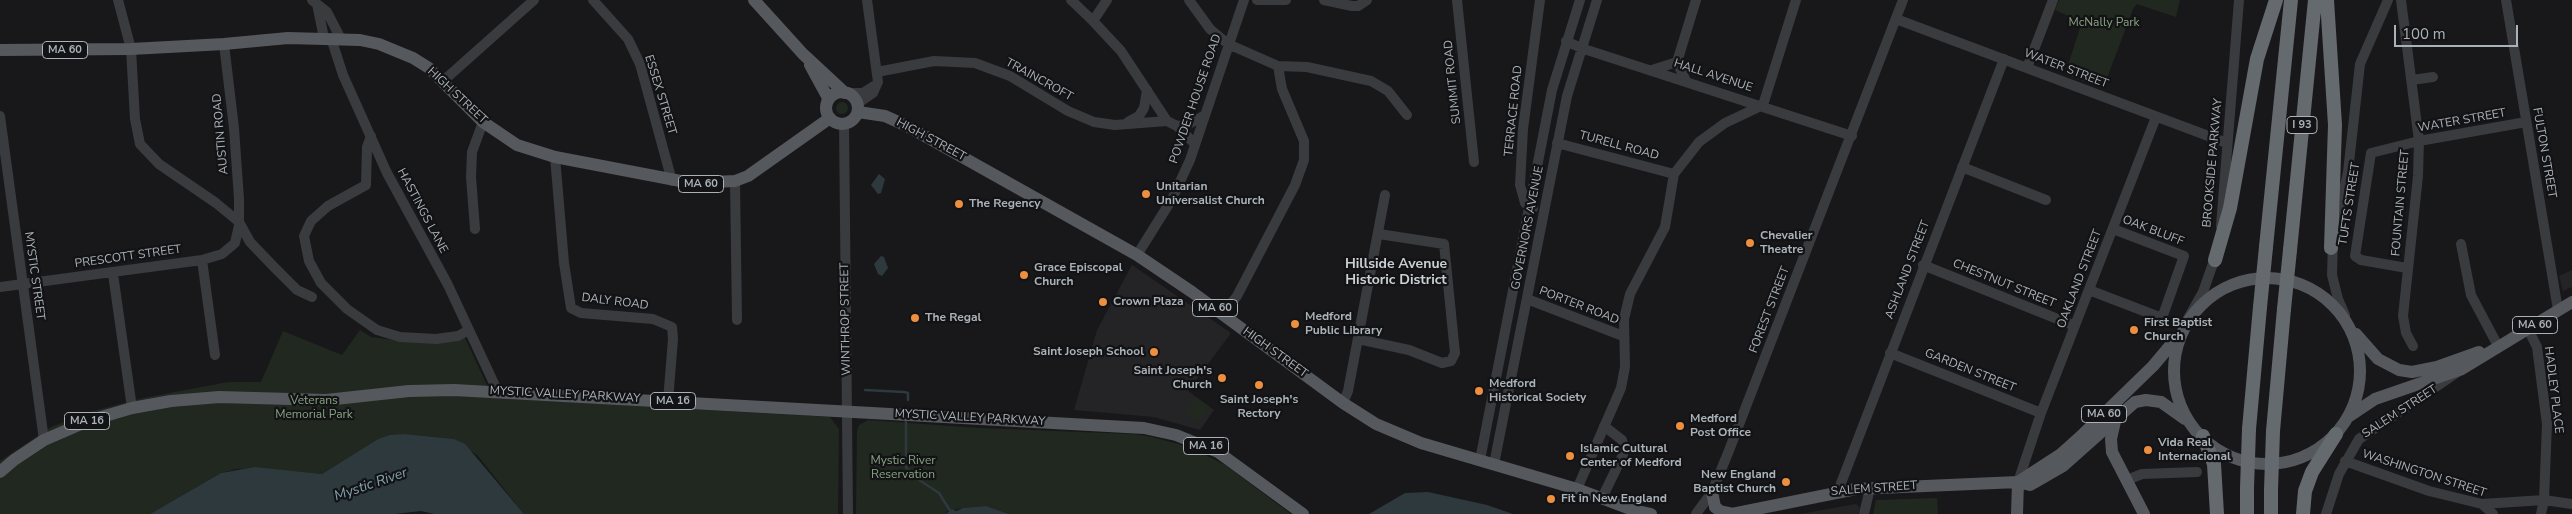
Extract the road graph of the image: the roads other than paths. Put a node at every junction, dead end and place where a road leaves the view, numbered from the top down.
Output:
1 (118, 0) edge
2 (534, 0) edge
3 (593, 0) edge
4 (754, 0) edge
5 (867, 0) edge
6 (1071, 0) edge
7 (1107, 0) edge
8 (1190, 0) edge
9 (1244, 0) edge
10 (1257, 0) edge
11 (1286, 0) edge
12 (1324, 0) edge
13 (1367, 0) edge
14 (1457, 0) edge
15 (1540, 0) edge
16 (1580, 0) edge
17 (1597, 0) edge
18 (1696, 0) edge
19 (1796, 0) edge
20 (1903, 0) edge
21 (2052, 0) edge
22 (2239, 0) edge
23 (2276, 0) edge
24 (2291, 0) edge
25 (2314, 0) edge
26 (2327, 0) edge
27 (2388, 0) edge
28 (2401, 0) edge
29 (2506, 0) edge
30 (314, 2) edge
31 (1896, 19) junction
32 (1093, 21) junction
33 (332, 38) junction
34 (1566, 41) junction
35 (224, 44) junction
36 (1228, 44) junction
37 (1581, 48) junction
38 (131, 49) junction
39 (0, 50) edge
40 (803, 54) junction
41 (2004, 60) junction
42 (1677, 62) junction
43 (1278, 66) junction
44 (2027, 68) junction
45 (1652, 70) junction
46 (878, 77) junction
47 (2433, 77) dead end
48 (1686, 80) junction
49 (2412, 80) junction
50 (442, 82) junction
51 (1147, 90) junction
52 (846, 93) junction
53 (828, 98) junction
54 (1763, 105) junction
55 (858, 108) junction
56 (1204, 115) junction
57 (1407, 115) dead end
58 (0, 116) edge
59 (2156, 117) junction
60 (830, 118) junction
61 (1168, 121) junction
62 (484, 122) junction
63 (2526, 122) junction
64 (1128, 123) junction
65 (844, 124) junction
66 (1177, 126) junction
67 (371, 136) junction
68 (1852, 136) junction
69 (2419, 141) junction
70 (1557, 143) junction
71 (2227, 143) junction
72 (1195, 144) junction
73 (2372, 152) joint
74 (555, 157) junction
75 (1474, 162) dead end
76 (1962, 167) junction
77 (1674, 174) junction
78 (672, 181) junction
79 (735, 181) junction
80 (1385, 195) dead end
81 (2046, 200) dead end
82 (1530, 207) junction
83 (1543, 212) junction
84 (239, 222) junction
85 (475, 229) dead end
86 (2113, 229) junction
87 (1379, 234) junction
88 (2461, 244) dead end
89 (2331, 248) junction
90 (1138, 255) junction
91 (202, 260) junction
92 (2215, 260) junction
93 (1923, 265) junction
94 (2407, 268) junction
95 (113, 274) junction
96 (22, 284) junction
97 (0, 287) edge
98 (2089, 290) junction
99 (312, 297) dead end
100 (1527, 299) junction
101 (2572, 302) edge
102 (2558, 310) junction
103 (1224, 314) junction
104 (2345, 315) junction
105 (737, 320) dead end
106 (2186, 322) junction
107 (2075, 326) junction
108 (2528, 329) junction
109 (2354, 330) junction
110 (468, 331) junction
111 (2180, 334) junction
112 (1623, 336) junction
113 (1358, 339) junction
114 (2413, 346) dead end
115 (2498, 346) junction
116 (1890, 353) junction
117 (215, 356) dead end
118 (2462, 369) junction
119 (1497, 377) junction
120 (1510, 380) junction
121 (498, 392) junction
122 (668, 401) junction
123 (1343, 403) junction
124 (132, 408) junction
125 (847, 411) junction
126 (2041, 413) junction
127 (2116, 418) junction
128 (2346, 419) junction
129 (2191, 424) junction
130 (1604, 426) junction
131 (2336, 434) junction
132 (2203, 436) junction
133 (44, 440) junction
134 (2029, 450) junction
135 (1480, 460) junction
136 (2345, 460) junction
137 (2049, 462) junction
138 (1494, 464) junction
139 (0, 472) edge
140 (2196, 472) dead end
141 (2127, 480) junction
142 (2018, 482) junction
143 (1870, 488) junction
144 (1577, 489) junction
145 (1838, 491) junction
146 (1712, 492) junction
147 (1602, 498) junction
148 (2544, 500) junction
149 (2482, 504) junction
150 (2572, 504) edge
151 (1636, 512) edge
152 (848, 514) edge
153 (1303, 514) edge
154 (1651, 514) edge
155 (1696, 514) edge
156 (1733, 514) edge
157 (1864, 514) edge
158 (2017, 514) edge
159 (2144, 514) edge
160 (2217, 514) edge
161 (2247, 514) edge
162 (2271, 514) edge
163 (2303, 514) edge
164 (2326, 514) edge
165 (2493, 514) edge
166 (2541, 514) edge

1 - 38 street
2 - 50 street
3 - 78 street, ESSEX STREET
4 - 40 main road
5 - 46 street
6 - 32 street
7 - 32 street
8 - 36 street
9 - 36 street, POWDER HOUSE ROAD
10 - 11 street
12 - 13 street
14 - 75 street, SUMMIT ROAD
15 - 82 street, TERRACE ROAD
16 - 34 street, GOVERNORS AVENUE
17 - 37 street, GOVERNORS AVENUE
18 - 42 street
19 - 54 street
20 - 31 street, FOREST STREET
21 - 44 street
22 - 71 street, BROOKSIDE PARKWAY
23 - 92 highway
24 - 161 highway, I 93, bridge
25 - 162 highway, I 93, bridge
26 - 89 highway
27 - 89 street
28 - 49 street, FOUNTAIN STREET
29 - 63 street, FULTON STREET
30 - 33 street
30 - 33 street
31 - 41 street, WATER STREET
31 - 68 street, FOREST STREET
32 - 51 street
33 - 35 main road, HIGH STREET / MA 60
33 - 50 main road, HIGH STREET / MA 60
33 - 67 street, HASTINGS LANE
34 - 37 street, HALL AVENUE
34 - 82 street, GOVERNORS AVENUE
35 - 38 main road, HIGH STREET / MA 60
35 - 84 street, AUSTIN ROAD
36 - 43 street
36 - 56 street, POWDER HOUSE ROAD
37 - 45 street, HALL AVENUE
37 - 70 street, GOVERNORS AVENUE
38 - 39 main road, HIGH STREET / MA 60
38 - 84 street
40 - 52 main road
40 - 53 main road
41 - 44 street, WATER STREET
41 - 76 street, ASHLAND STREET
42 - 45 street
42 - 48 street
43 - 57 street
43 - 103 street
44 - 59 street, WATER STREET
45 - 48 street, HALL AVENUE
46 - 52 street, TRAINCROFT
46 - 55 street
46 - 64 street, TRAINCROFT
47 - 49 street
48 - 54 street, HALL AVENUE
49 - 69 street, FOUNTAIN STREET
50 - 62 main road, HIGH STREET / MA 60
51 - 61 street
51 - 64 street
52 - 53 main road
52 - 55 main road
53 - 60 main road
54 - 68 street, HALL AVENUE
54 - 77 street
55 - 65 main road
55 - 90 main road, HIGH STREET / MA 60
56 - 66 street
56 - 72 street, POWDER HOUSE ROAD
58 - 96 street, MYSTIC STREET
59 - 71 street, WATER STREET
59 - 86 street, OAKLAND STREET
60 - 65 main road
60 - 79 main road, HIGH STREET / MA 60
61 - 64 street, TRAINCROFT
61 - 66 street
62 - 74 main road, HIGH STREET / MA 60
62 - 85 street
63 - 69 street, WATER STREET
63 - 102 street, FULTON STREET
65 - 125 street, WINTHROP STREET
66 - 72 street
67 - 110 street, HASTINGS LANE
67 - 110 street
68 - 146 street, FOREST STREET
69 - 73 street, WATER STREET
69 - 94 street, FOUNTAIN STREET
70 - 77 street, TURELL ROAD
70 - 83 street, GOVERNORS AVENUE
71 - 92 street, BROOKSIDE PARKWAY
72 - 90 street, POWDER HOUSE ROAD
73 - 94 street, TUFTS STREET
74 - 78 main road, HIGH STREET / MA 60
74 - 122 street, DALY ROAD
76 - 81 street
76 - 93 street, ASHLAND STREET
77 - 112 street
78 - 79 main road, HIGH STREET / MA 60
79 - 105 street
80 - 87 street
82 - 83 street
82 - 119 street, GOVERNORS AVENUE
83 - 100 street, GOVERNORS AVENUE
84 - 91 street, PRESCOTT STREET
84 - 99 street
86 - 98 street, OAKLAND STREET
86 - 98 street, OAK BLUFF
87 - 113 street
87 - 113 street
88 - 115 street
89 - 104 street
90 - 103 main road, HIGH STREET / MA 60
91 - 95 street, PRESCOTT STREET
91 - 117 street
92 - 106 street, BROOKSIDE PARKWAY
93 - 107 street, CHESTNUT STREET
93 - 116 street, ASHLAND STREET
94 - 114 street, FOUNTAIN STREET
95 - 96 street, PRESCOTT STREET
95 - 124 street
96 - 97 street, PRESCOTT STREET
96 - 133 street, MYSTIC STREET
98 - 107 street, OAKLAND STREET
100 - 112 street, PORTER ROAD
100 - 120 street, GOVERNORS AVENUE
101 - 102 main road, SALEM STREET / MA 60
102 - 108 main road, SALEM STREET / MA 60
103 - 123 main road, HIGH STREET / MA 60
104 - 106 main road, MA 60
104 - 109 main road, MA 60
106 - 111 main road, MA 60
107 - 126 street, OAKLAND STREET
108 - 115 main road, SALEM STREET / MA 60
108 - 148 street, HADLEY PLACE
109 - 115 main road, SALEM STREET / MA 60
109 - 128 main road
110 - 121 street, HASTINGS LANE
111 - 129 main road
111 - 137 main road, MA 60
112 - 130 street
113 - 123 street
115 - 118 main road, SALEM STREET / MA 60
116 - 126 street, GARDEN STREET
116 - 145 street, ASHLAND STREET
118 - 128 main road, SALEM STREET / MA 60
118 - 136 street, SALEM STREET
119 - 120 street
119 - 135 street, GOVERNORS AVENUE
120 - 138 street, GOVERNORS AVENUE
121 - 122 main road, MYSTIC VALLEY PARKWAY / MA 16
121 - 124 main road, MYSTIC VALLEY PARKWAY / MA 16
122 - 125 main road, MYSTIC VALLEY PARKWAY / MA 16
123 - 135 main road, HIGH STREET / MA 60
124 - 133 main road, MYSTIC VALLEY PARKWAY / MA 16
125 - 152 street, WINTHROP STREET
125 - 153 main road, MYSTIC VALLEY PARKWAY / MA 16
126 - 134 street, OAKLAND STREET
127 - 129 main road, SALEM STREET / MA 60
127 - 141 main road
127 - 142 main road, SALEM STREET / MA 60
128 - 131 main road, MA 60
129 - 132 main road, MA 60
130 - 144 street
130 - 147 street
131 - 132 main road, MA 60
131 - 163 highway
132 - 160 highway
133 - 139 main road, MYSTIC VALLEY PARKWAY / MA 16
134 - 137 street
134 - 142 street, OAKLAND STREET
135 - 138 main road, HIGH STREET / MA 60
136 - 149 street, WASHINGTON STREET
136 - 164 street, SALEM STREET
137 - 142 main road, MA 60
138 - 144 main road, HIGH STREET / MA 60
140 - 141 street
141 - 159 main road
142 - 143 main road, SALEM STREET / MA 60
142 - 158 main road
143 - 145 main road, SALEM STREET / MA 60
143 - 157 street
144 - 147 main road, HIGH STREET / MA 60
145 - 156 main road, SALEM STREET / MA 60
146 - 155 street, FOREST STREET
146 - 156 main road
147 - 151 main road, HIGH STREET / MA 60
148 - 149 street
148 - 150 street
148 - 166 street, HADLEY PLACE
149 - 165 street, WASHINGTON STREET
151 - 154 main road, HIGH STREET / MA 60

